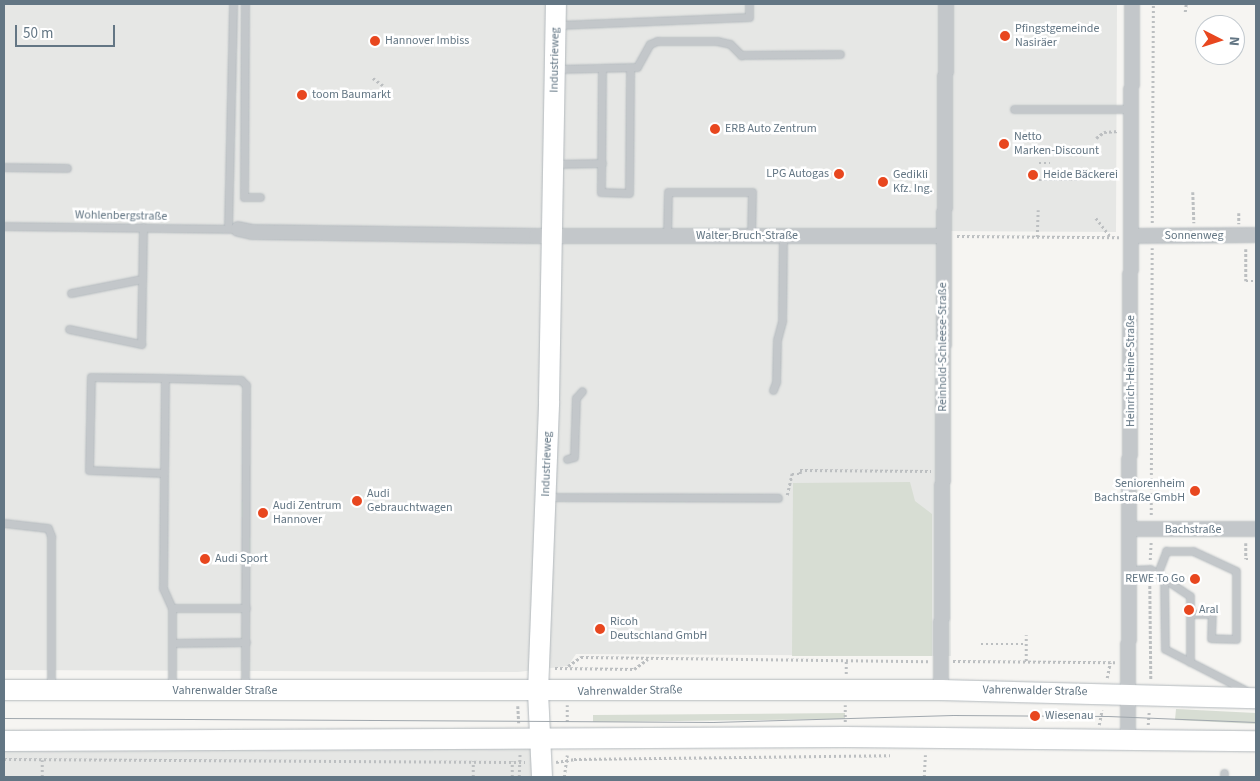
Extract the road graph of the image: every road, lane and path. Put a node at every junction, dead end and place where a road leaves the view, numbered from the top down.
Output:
1 (233, 4) edge
2 (245, 4) edge
3 (556, 4) edge
4 (749, 4) edge
5 (946, 4) edge
6 (1132, 4) edge
7 (1153, 4) edge
8 (1186, 4) edge
9 (1186, 12) dead end
10 (555, 25) junction
11 (840, 54) dead end
12 (602, 68) junction
13 (630, 68) junction
14 (555, 69) junction
15 (373, 78) dead end
16 (384, 86) dead end
17 (1014, 109) dead end
18 (1132, 110) junction
19 (1123, 131) dead end
20 (1096, 138) dead end
21 (602, 163) junction
22 (1039, 163) dead end
23 (1050, 163) dead end
24 (553, 164) junction
25 (4, 167) edge
26 (67, 168) dead end
27 (1038, 180) dead end
28 (1078, 180) dead end
29 (1193, 192) dead end
30 (260, 197) dead end
31 (1038, 210) dead end
32 (1239, 213) dead end
33 (1096, 218) dead end
34 (1194, 223) dead end
35 (1239, 224) dead end
36 (4, 226) edge
37 (143, 227) junction
38 (233, 229) junction
39 (1256, 235) edge
40 (552, 236) junction
41 (667, 236) junction
42 (751, 236) junction
43 (784, 236) junction
44 (943, 236) junction
45 (1132, 236) junction
46 (1152, 236) junction
47 (1037, 237) junction
48 (1111, 237) junction
49 (1120, 244) dead end
50 (1246, 249) dead end
51 (1132, 260) junction
52 (1152, 261) junction
53 (142, 279) junction
54 (1256, 281) edge
55 (71, 293) dead end
56 (69, 329) dead end
57 (165, 378) junction
58 (773, 390) dead end
59 (582, 392) dead end
60 (567, 459) dead end
61 (164, 473) junction
62 (942, 478) junction
63 (546, 497) junction
64 (778, 498) joint
65 (4, 524) edge
66 (1130, 529) junction
67 (1151, 530) junction
68 (1251, 534) edge
69 (1249, 559) dead end
70 (1150, 569) junction
71 (1130, 570) junction
72 (1157, 574) junction
73 (1164, 579) junction
74 (172, 608) junction
75 (246, 608) junction
76 (1190, 614) junction
77 (1026, 635) dead end
78 (246, 642) junction
79 (172, 643) junction
80 (981, 644) dead end
81 (1026, 644) junction
82 (649, 659) junction
83 (846, 661) junction
84 (941, 661) junction
85 (1026, 661) junction
86 (1101, 662) dead end
87 (1190, 662) junction
88 (568, 666) junction
89 (4, 690) edge
90 (52, 690) junction
91 (845, 690) junction
92 (941, 690) junction
93 (172, 691) junction
94 (246, 691) junction
95 (518, 692) junction
96 (538, 692) junction
97 (567, 692) junction
98 (1129, 694) junction
99 (1150, 694) junction
100 (1256, 696) edge
101 (1103, 705) dead end
102 (1100, 722) dead end
103 (567, 738) junction
104 (1138, 739) junction
105 (532, 740) junction
106 (4, 741) edge
107 (1256, 741) edge
108 (845, 747) junction
109 (895, 755) dead end
110 (915, 755) dead end
111 (925, 755) junction
112 (934, 755) dead end
113 (4, 759) edge
114 (42, 760) junction
115 (473, 760) junction
116 (567, 762) junction
117 (42, 777) edge
118 (472, 777) edge
119 (512, 777) edge
120 (519, 777) edge
121 (542, 777) edge
122 (564, 777) edge
123 (924, 777) edge

1 - 38 lane
2 - 30 lane
3 - 10 main road, Industrieweg
4 - 10 lane
5 - 44 street, Reinhold-Schleese-Straße
6 - 18 street, Heinrich-Heine-Straße
7 - 46 path
8 - 9 path
10 - 14 main road, Industrieweg
11 - 13 lane
12 - 13 lane
12 - 14 lane
12 - 21 lane
13 - 21 lane
14 - 24 main road, Industrieweg
15 - 16 path
17 - 18 lane
18 - 45 street, Heinrich-Heine-Straße
19 - 20 path
21 - 24 lane
22 - 23 path
24 - 40 main road, Industrieweg
25 - 26 lane
27 - 28 path
29 - 34 path
31 - 47 path
32 - 35 path
33 - 48 path
36 - 37 lane, Wohlenbergstraße
37 - 38 lane, Wohlenbergstraße
37 - 53 lane
38 - 40 street
39 - 46 street, Sonnenweg
40 - 41 street, Walter-Bruch-Straße
40 - 63 main road, Industrieweg
41 - 42 street, Walter-Bruch-Straße
41 - 42 lane
42 - 43 street, Walter-Bruch-Straße
43 - 44 street, Walter-Bruch-Straße
43 - 58 lane
44 - 47 path
44 - 62 street, Reinhold-Schleese-Straße
45 - 46 street, Sonnenweg
45 - 51 street, Heinrich-Heine-Straße
46 - 52 path
47 - 48 path
48 - 49 path
50 - 54 path
51 - 52 path
51 - 66 street, Heinrich-Heine-Straße
52 - 67 path
53 - 55 lane
53 - 56 lane
57 - 61 lane
57 - 61 lane
57 - 75 lane
59 - 60 lane
61 - 74 lane
62 - 64 path
62 - 84 street, Reinhold-Schleese-Straße
63 - 64 lane
63 - 96 main road, Industrieweg
65 - 90 lane
66 - 67 street, Bachstraße
66 - 71 street, Heinrich-Heine-Straße
67 - 68 street, Bachstraße
67 - 70 path
68 - 69 path
70 - 71 lane
70 - 72 lane
70 - 99 path
71 - 98 street, Heinrich-Heine-Straße
72 - 73 lane
72 - 76 lane
73 - 76 lane
73 - 87 lane
74 - 75 lane
74 - 79 lane
75 - 78 lane
76 - 87 lane
77 - 81 path
78 - 79 lane
78 - 94 lane
79 - 93 lane
80 - 81 path
81 - 85 path
82 - 83 path
82 - 88 path
82 - 88 path
83 - 84 path
83 - 91 path
84 - 85 path
84 - 92 street, Reinhold-Schleese-Straße
85 - 86 path
87 - 100 lane
88 - 97 path
89 - 90 main road, Vahrenwalder Straße
90 - 93 main road, Vahrenwalder Straße
91 - 92 main road, Vahrenwalder Straße
91 - 97 main road, Vahrenwalder Straße
91 - 108 path
92 - 98 main road, Vahrenwalder Straße
93 - 94 main road, Vahrenwalder Straße
94 - 95 main road, Vahrenwalder Straße
95 - 96 main road, Vahrenwalder Straße
95 - 105 path
96 - 97 main road, Vahrenwalder Straße
96 - 105 main road, Industrieweg
97 - 103 path
98 - 99 main road, Vahrenwalder Straße
98 - 104 street, Heinrich-Heine-Straße
99 - 100 main road, Vahrenwalder Straße
99 - 104 path
101 - 102 path
103 - 105 main road
103 - 108 main road
103 - 116 path
104 - 107 main road
104 - 108 main road
105 - 106 main road
105 - 120 path
105 - 121 main road, Industrieweg
108 - 109 path
108 - 116 path
110 - 111 path
111 - 112 path
111 - 123 path
113 - 114 path
114 - 115 path
114 - 117 path
115 - 118 path
115 - 119 path
116 - 122 path

